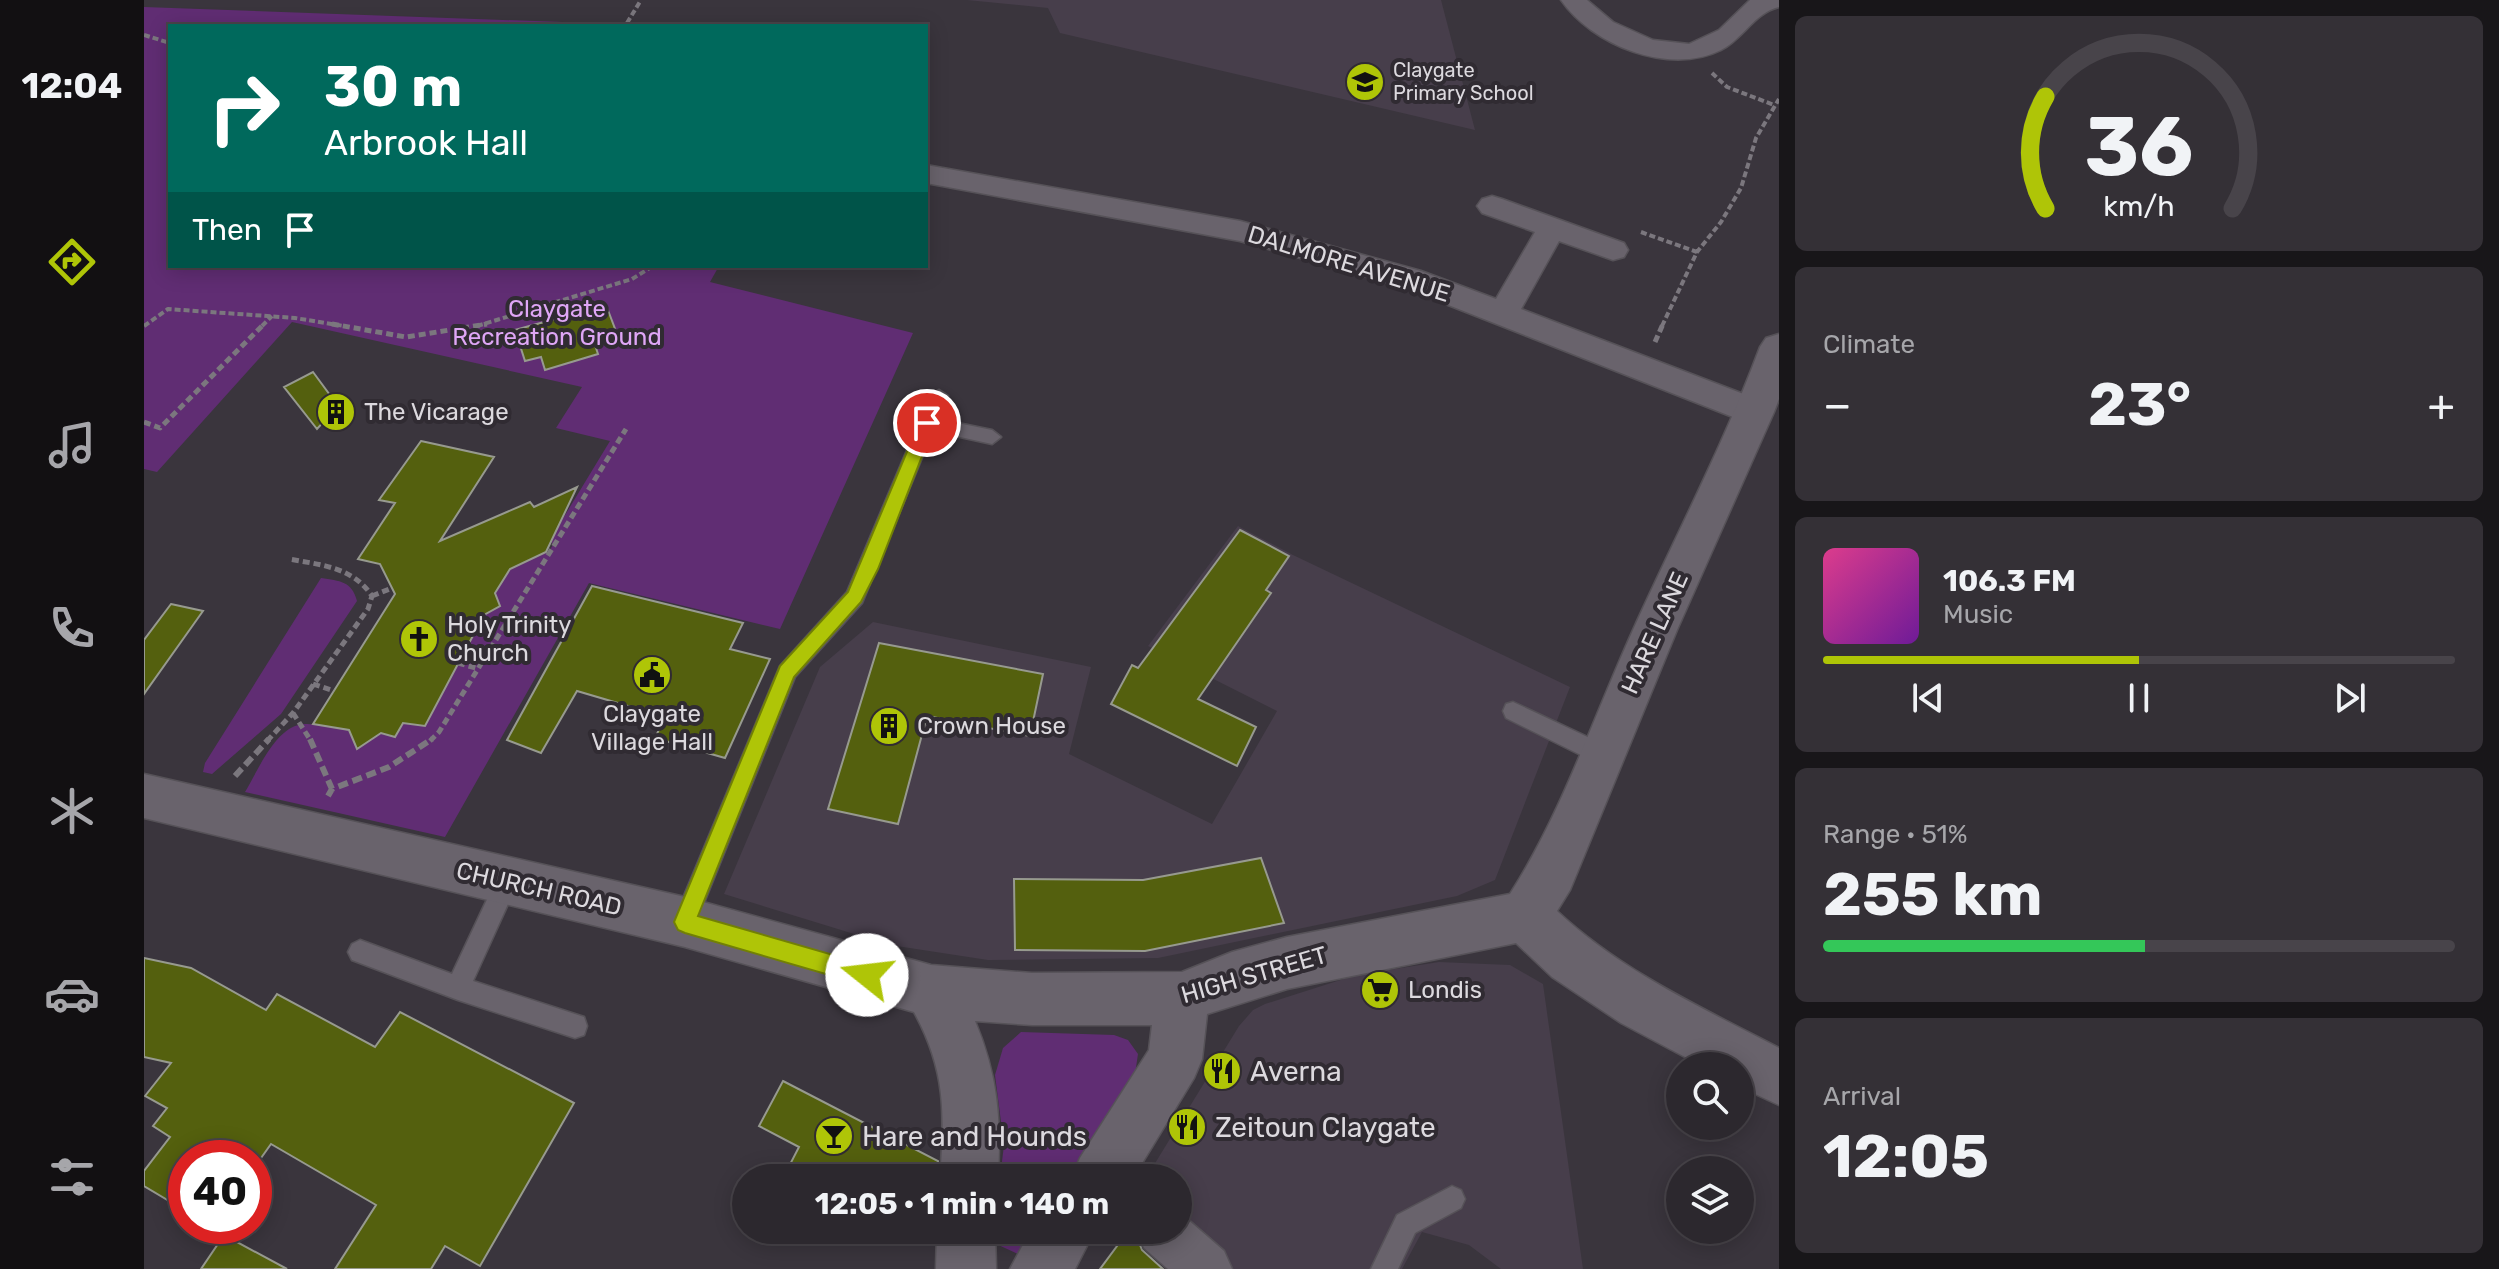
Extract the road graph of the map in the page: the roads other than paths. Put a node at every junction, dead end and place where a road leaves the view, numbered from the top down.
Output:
1 (1573, 0) edge
2 (1776, 0) edge
3 (928, 174) edge
4 (1492, 206) dead end
5 (1552, 228) junction
6 (1613, 250) road end
7 (1503, 314) junction
8 (1779, 347) edge
9 (939, 396) dead end
10 (1755, 412) junction
11 (927, 423) junction
12 (992, 437) dead end
13 (1513, 711) dead end
14 (1603, 755) junction
15 (144, 796) edge
16 (507, 882) junction
17 (1525, 916) junction
18 (685, 922) junction
19 (360, 952) dead end
20 (458, 988) junction
21 (931, 991) junction
22 (1182, 998) junction
23 (575, 1026) dead end
24 (1779, 1078) edge
25 (970, 1164) edge
26 (1110, 1164) edge
27 (1452, 1199) dead end
28 (966, 1244) edge
29 (1057, 1244) edge
30 (1178, 1244) edge
31 (966, 1269) edge
32 (1040, 1269) edge
33 (1206, 1269) edge
34 (1384, 1269) edge

1 - 2 street
3 - 7 street, DALMORE AVENUE
4 - 5 street
5 - 6 street
5 - 7 street
7 - 10 street, DALMORE AVENUE
8 - 10 street, HARE LANE
9 - 11 lane
10 - 14 street, HARE LANE
11 - 12 lane
11 - 18 lane
13 - 14 lane
14 - 17 street, HARE LANE
15 - 16 street, CHURCH ROAD
16 - 18 street, CHURCH ROAD
16 - 20 lane
17 - 22 street, HIGH STREET
17 - 24 street
18 - 21 street, CHURCH ROAD
19 - 20 lane
20 - 23 lane
21 - 22 street, HIGH STREET
21 - 25 street
22 - 26 street
27 - 34 lane
28 - 31 street
29 - 32 street
30 - 33 street

